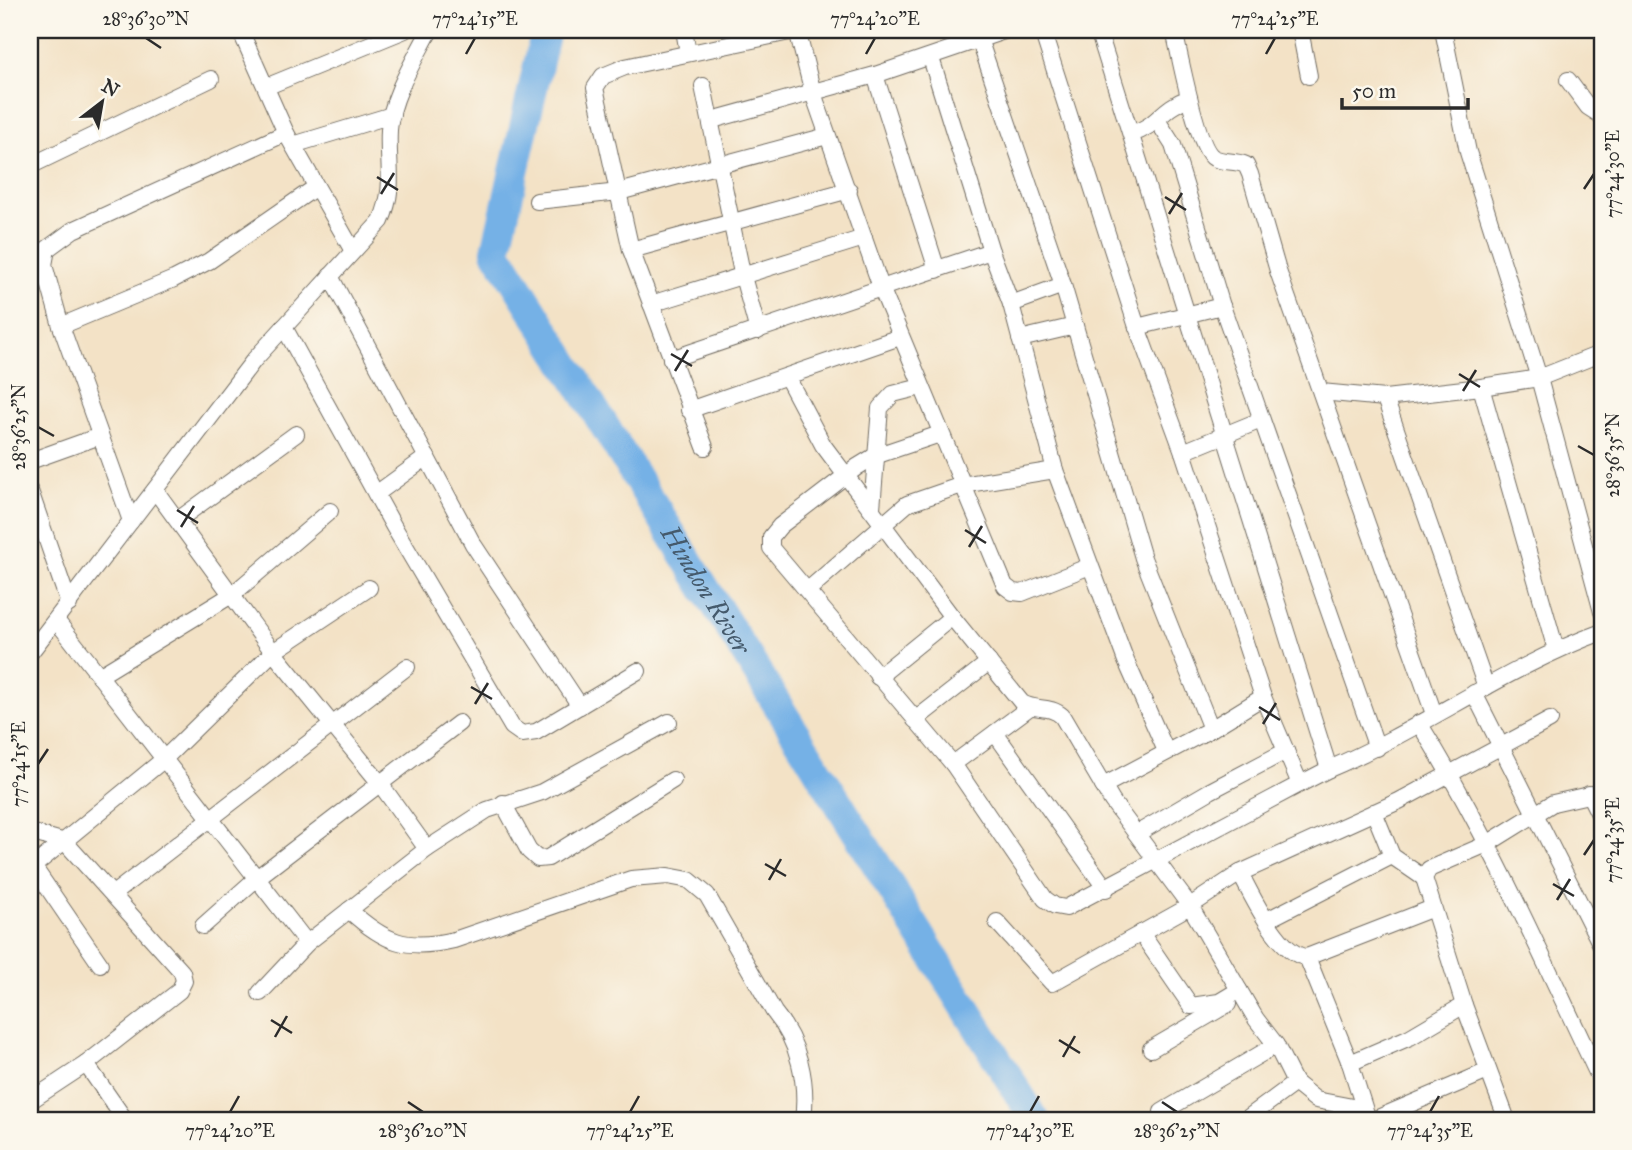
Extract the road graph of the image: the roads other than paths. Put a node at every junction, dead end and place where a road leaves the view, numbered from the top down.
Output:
1 (240, 30) edge
2 (405, 30) edge
3 (684, 30) edge
4 (797, 30) edge
5 (1007, 30) edge
6 (1042, 30) edge
7 (1098, 30) edge
8 (1174, 30) edge
9 (1300, 30) edge
10 (1443, 30) edge
11 (422, 34) edge
12 (978, 34) edge
13 (740, 37) edge
14 (688, 53) junction
15 (930, 58) junction
16 (875, 75) junction
17 (1309, 76) dead end
18 (211, 79) dead end
19 (1568, 80) dead end
20 (268, 86) junction
21 (704, 86) dead end
22 (813, 93) junction
23 (1189, 98) junction
24 (392, 115) junction
25 (1602, 116) edge
26 (712, 120) junction
27 (1157, 120) junction
28 (1131, 134) junction
29 (827, 136) junction
30 (289, 139) junction
31 (719, 164) junction
32 (30, 166) edge
33 (316, 187) junction
34 (849, 190) junction
35 (619, 192) junction
36 (537, 201) dead end
37 (732, 225) junction
38 (864, 238) junction
39 (631, 250) junction
40 (353, 251) junction
41 (991, 251) junction
42 (937, 271) junction
43 (742, 273) junction
44 (330, 276) junction
45 (1063, 285) junction
46 (882, 290) junction
47 (651, 304) junction
48 (1011, 304) junction
49 (1222, 306) junction
50 (1189, 314) junction
51 (61, 326) junction
52 (1075, 326) junction
53 (284, 327) junction
54 (1137, 327) junction
55 (758, 331) junction
56 (900, 337) junction
57 (1020, 339) junction
58 (1602, 353) edge
59 (671, 359) junction
60 (788, 377) junction
61 (1539, 378) junction
62 (921, 387) junction
63 (1480, 387) junction
64 (1321, 392) junction
65 (1385, 398) junction
66 (689, 410) junction
67 (1261, 420) junction
68 (940, 433) junction
69 (1224, 433) junction
70 (296, 434) dead end
71 (100, 436) junction
72 (705, 447) dead end
73 (1183, 452) junction
74 (876, 456) junction
75 (427, 457) junction
76 (30, 461) edge
77 (1055, 470) junction
78 (847, 474) junction
79 (962, 485) junction
80 (155, 490) junction
81 (30, 491) edge
82 (376, 494) junction
83 (872, 508) junction
84 (330, 511) dead end
85 (178, 520) junction
86 (131, 522) junction
87 (884, 525) junction
88 (1090, 566) junction
89 (369, 588) dead end
90 (808, 590) junction
91 (233, 594) junction
92 (69, 604) junction
93 (1602, 612) edge
94 (952, 617) junction
95 (56, 620) junction
96 (1602, 632) edge
97 (1556, 650) junction
98 (273, 652) junction
99 (30, 653) edge
100 (989, 662) junction
101 (407, 667) dead end
102 (638, 671) dead end
103 (99, 676) junction
104 (878, 677) junction
105 (1480, 690) junction
106 (1263, 697) junction
107 (580, 706) junction
108 (1030, 707) junction
109 (1434, 714) junction
110 (915, 720) junction
111 (1550, 720) dead end
112 (669, 722) dead end
113 (459, 723) dead end
114 (1419, 723) junction
115 (331, 725) junction
116 (1211, 729) junction
117 (995, 733) junction
118 (1498, 746) junction
119 (1377, 748) junction
120 (1166, 751) junction
121 (1286, 751) junction
122 (163, 760) junction
123 (953, 764) junction
124 (1329, 769) junction
125 (1450, 772) junction
126 (673, 780) dead end
127 (379, 782) junction
128 (1300, 784) junction
129 (1103, 786) junction
130 (1596, 793) edge
131 (503, 803) junction
132 (1374, 812) junction
133 (1534, 814) junction
134 (208, 819) junction
135 (1602, 820) edge
136 (30, 832) edge
137 (1138, 833) junction
138 (65, 842) junction
139 (1487, 845) junction
140 (427, 849) junction
141 (1392, 856) junction
142 (1158, 861) junction
143 (32, 868) edge
144 (1240, 873) junction
145 (258, 877) junction
146 (1424, 878) junction
147 (1106, 889) junction
148 (113, 894) junction
149 (1189, 906) junction
150 (1433, 908) junction
151 (349, 910) junction
152 (1267, 920) junction
153 (997, 922) dead end
154 (203, 926) dead end
155 (1141, 933) junction
156 (307, 943) junction
157 (1602, 947) edge
158 (1307, 957) junction
159 (100, 964) dead end
160 (260, 993) dead end
161 (1241, 993) junction
162 (1464, 1006) junction
163 (1276, 1045) junction
164 (1151, 1049) dead end
165 (1350, 1063) junction
166 (86, 1064) junction
167 (1488, 1071) junction
168 (1295, 1083) junction
169 (1602, 1083) edge
170 (30, 1101) edge
171 (1162, 1112) dead end
172 (1360, 1116) edge
173 (125, 1120) edge
174 (803, 1120) edge
175 (1245, 1120) edge
176 (1507, 1120) edge

1 - 20 street
2 - 20 street
3 - 14 street
4 - 13 street
4 - 22 street
5 - 12 street
6 - 54 street
7 - 28 street
8 - 23 street
9 - 17 street
10 - 61 street
11 - 24 street
12 - 15 street
12 - 45 street
13 - 14 street
14 - 35 street
15 - 16 street
15 - 41 street
16 - 22 street
16 - 42 street
18 - 32 street
19 - 25 street
20 - 30 street
21 - 26 street
22 - 26 street
22 - 29 street
23 - 27 street
23 - 64 street
24 - 30 street
24 - 40 street
26 - 31 street
27 - 28 street
27 - 49 street
28 - 50 street
29 - 31 street
29 - 34 street
30 - 33 street
30 - 51 street
31 - 35 street
31 - 37 street
33 - 40 street
33 - 51 street
34 - 37 street
34 - 38 street
35 - 36 street
35 - 39 street
37 - 39 street
37 - 43 street
38 - 43 street
38 - 46 street
39 - 47 street
40 - 44 street
41 - 42 street
41 - 48 street
42 - 46 street
43 - 47 street
43 - 55 street
44 - 53 street
44 - 75 street
45 - 48 street
45 - 52 street
46 - 55 street
46 - 56 street
47 - 59 street
48 - 57 street
49 - 50 street
49 - 67 street
50 - 54 street
50 - 69 street
51 - 71 street
52 - 57 street
52 - 116 street
53 - 80 street
53 - 82 street
54 - 73 street
55 - 59 street
56 - 60 street
56 - 62 street
57 - 77 street
58 - 61 street
59 - 66 street
60 - 66 street
60 - 78 street
61 - 63 street
61 - 93 street
62 - 68 street
62 - 74 street
63 - 65 street
63 - 97 street
64 - 65 street
64 - 109 street
65 - 105 street
66 - 72 street
67 - 69 street
67 - 119 street
68 - 74 street
68 - 79 street
69 - 73 street
69 - 124 street
70 - 85 street
71 - 76 street
71 - 86 street
73 - 106 street
74 - 78 street
74 - 83 street
75 - 82 street
75 - 107 street
77 - 79 street
77 - 88 street
78 - 83 street
78 - 90 street
79 - 87 street
79 - 88 street
80 - 85 street
80 - 86 street
81 - 92 street
82 - 107 street
83 - 87 street
84 - 91 street
85 - 91 street
86 - 92 street
87 - 90 street
87 - 94 street
88 - 120 street
89 - 98 street
90 - 104 street
91 - 98 street
91 - 103 street
92 - 95 street
94 - 100 street
94 - 104 street
95 - 99 street
95 - 103 street
96 - 97 street
97 - 105 street
98 - 115 street
98 - 122 street
100 - 108 street
100 - 110 street
101 - 115 street
102 - 107 street
103 - 122 street
104 - 110 street
105 - 109 street
105 - 118 street
106 - 116 street
106 - 121 street
108 - 117 street
108 - 129 street
109 - 114 street
110 - 123 street
111 - 118 street
112 - 131 street
113 - 127 street
114 - 119 street
114 - 125 street
115 - 127 street
115 - 134 street
116 - 120 street
117 - 123 street
117 - 147 street
118 - 125 street
118 - 133 street
119 - 124 street
120 - 129 street
121 - 128 street
121 - 137 street
122 - 134 street
122 - 138 street
123 - 147 street
124 - 128 street
125 - 132 street
125 - 139 street
126 - 131 street
127 - 140 street
127 - 145 street
128 - 142 street
129 - 137 street
130 - 133 street
130 - 135 street
131 - 140 street
132 - 141 street
132 - 144 street
133 - 139 street
133 - 157 street
134 - 145 street
134 - 148 street
136 - 138 street
137 - 142 street
138 - 143 street
138 - 148 street
139 - 146 street
139 - 169 street
140 - 151 street
141 - 146 street
141 - 152 street
142 - 147 street
142 - 149 street
143 - 159 street
144 - 149 street
144 - 152 street
145 - 154 street
145 - 156 street
146 - 150 street
148 - 166 street
149 - 155 street
149 - 161 street
150 - 158 street
150 - 162 street
151 - 156 street
151 - 174 street
152 - 158 street
153 - 155 street
155 - 161 street
156 - 160 street
158 - 165 street
161 - 163 street
161 - 164 street
162 - 165 street
162 - 167 street
163 - 168 street
163 - 171 street
165 - 172 street
166 - 170 street
166 - 173 street
167 - 172 street
167 - 176 street
168 - 172 street
168 - 175 street

